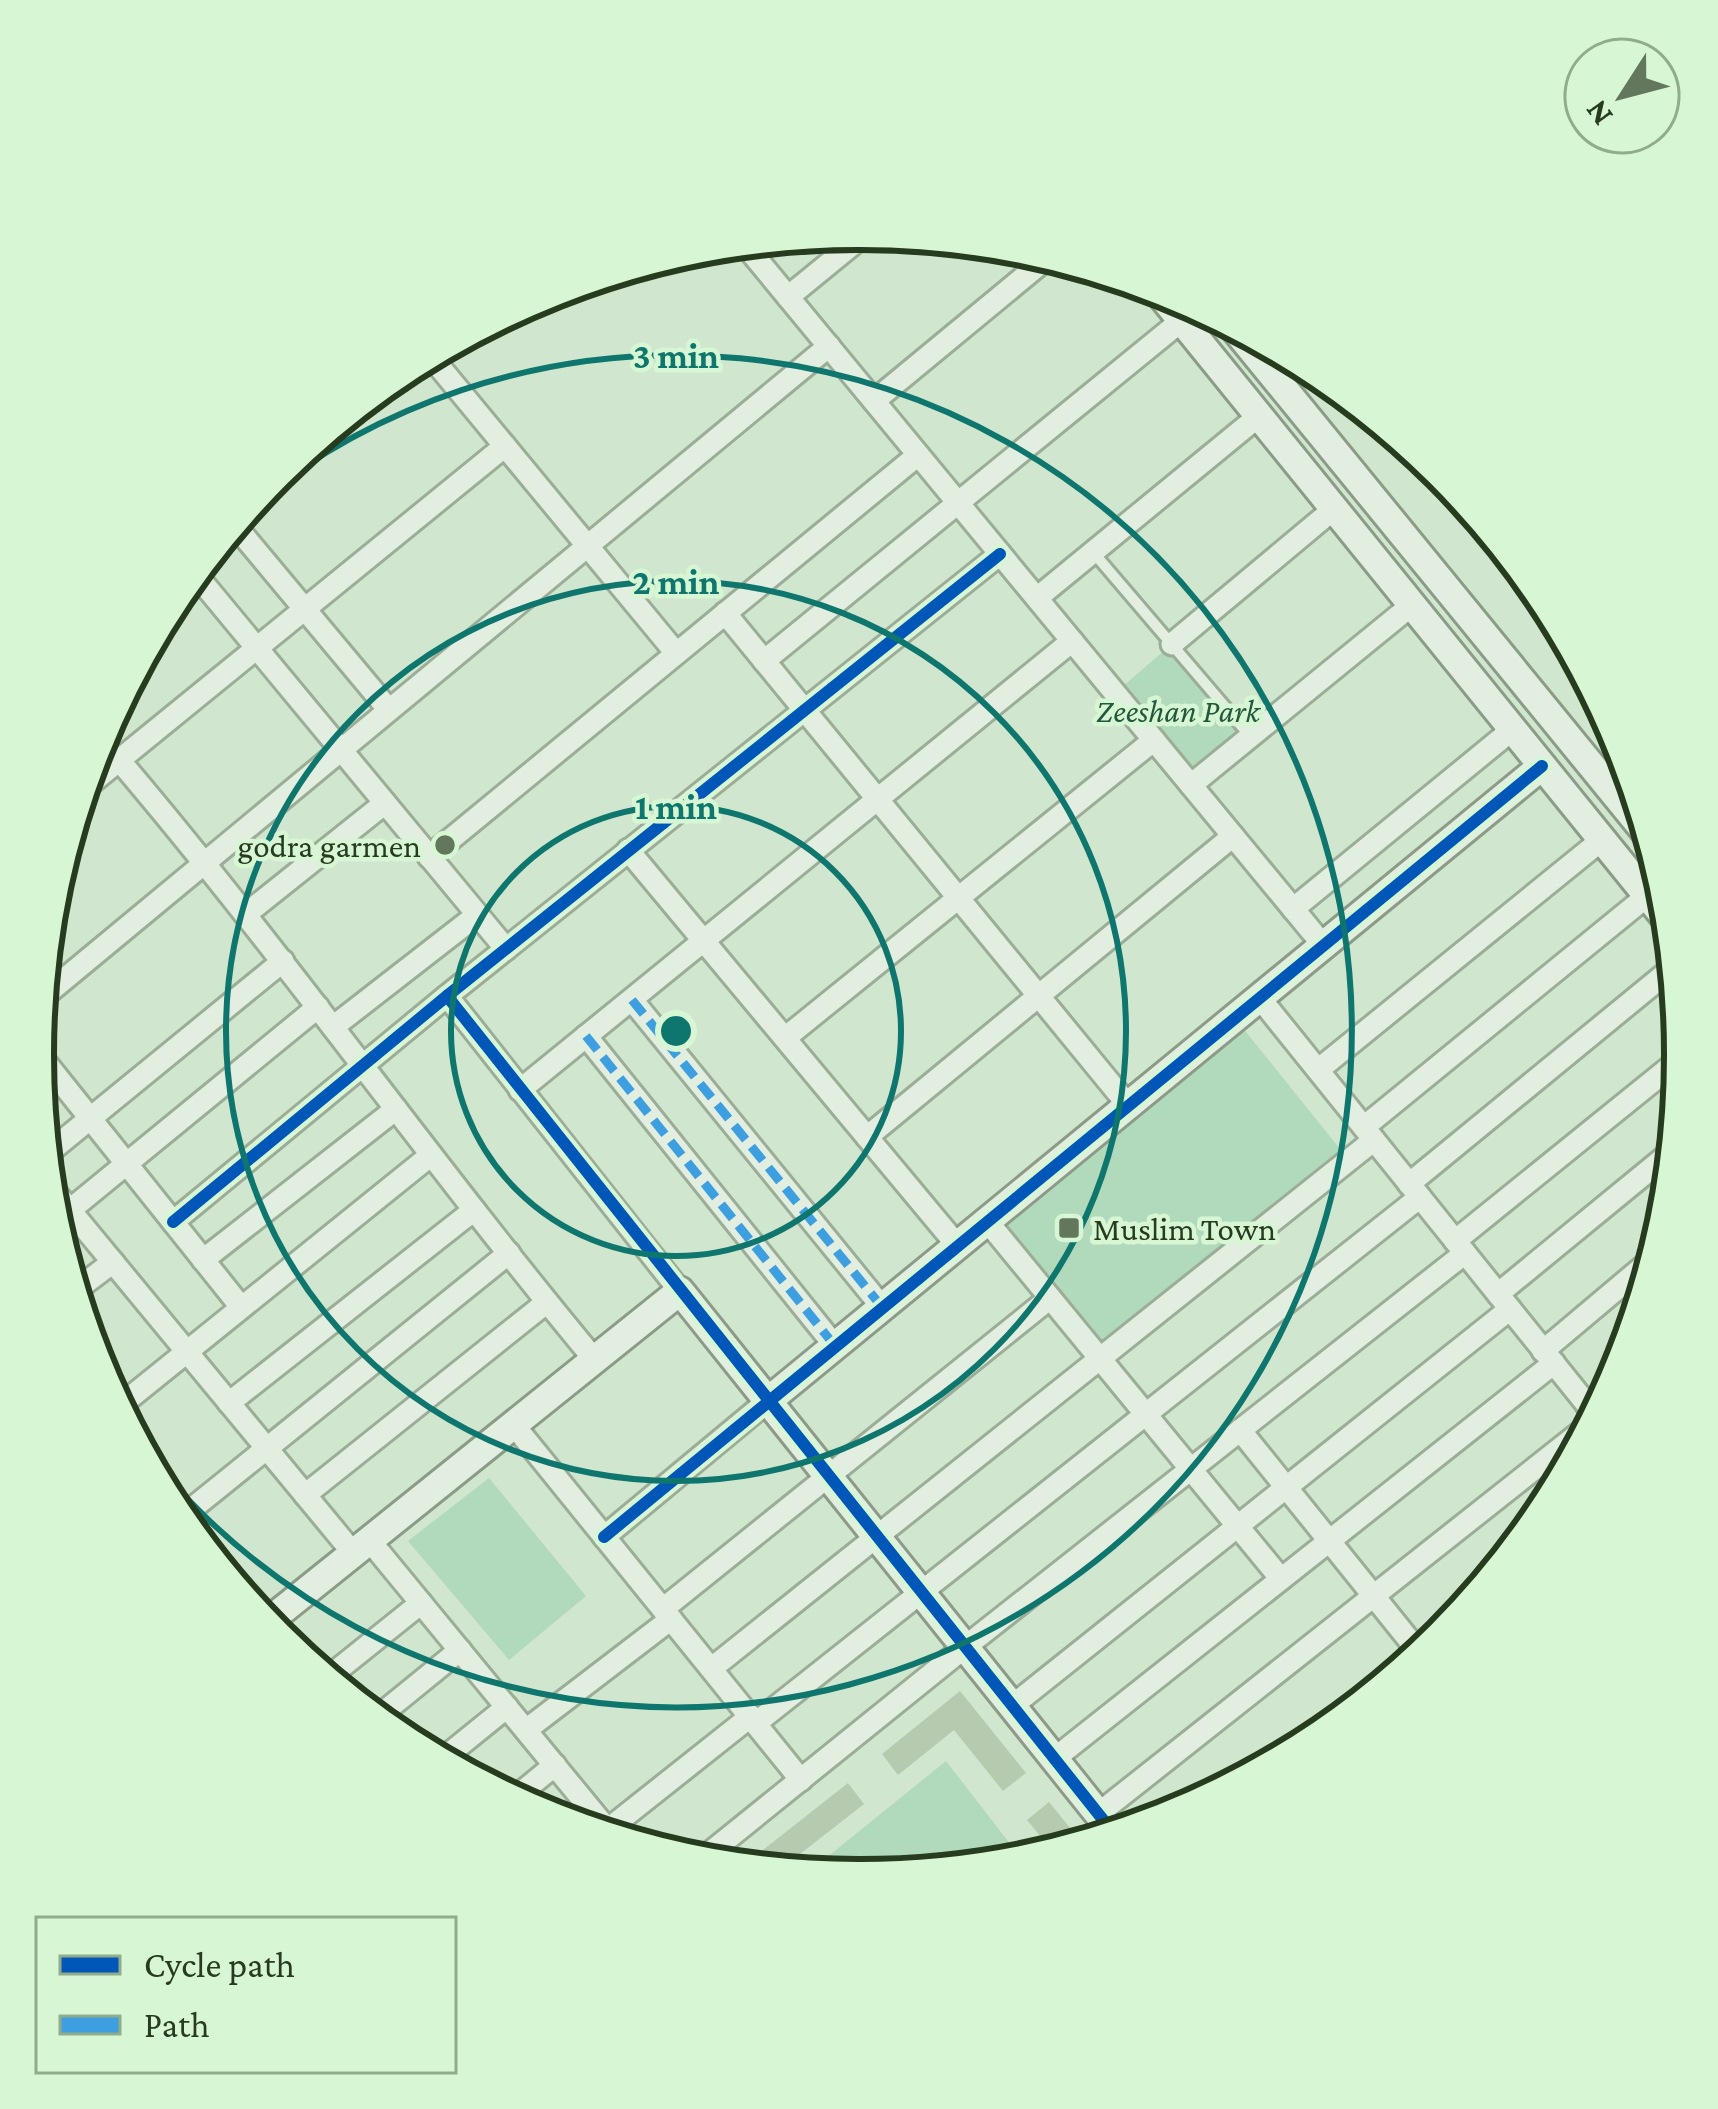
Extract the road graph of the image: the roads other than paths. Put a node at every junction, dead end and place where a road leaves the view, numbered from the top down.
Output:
1 (846, 249) edge
2 (754, 256) edge
3 (1034, 269) edge
4 (788, 297) junction
5 (1178, 316) edge
6 (1181, 320) junction
7 (829, 346) junction
8 (1255, 353) edge
9 (440, 368) edge
10 (874, 401) junction
11 (1260, 415) junction
12 (505, 446) junction
13 (918, 455) junction
14 (959, 504) junction
15 (1335, 508) junction
16 (244, 536) edge
17 (587, 546) junction
18 (1094, 552) junction
19 (1000, 554) junction
20 (205, 586) edge
21 (1037, 598) junction
22 (1413, 604) junction
23 (306, 610) junction
24 (725, 613) junction
25 (1072, 641) junction
26 (1172, 644) junction
27 (257, 649) junction
28 (676, 653) junction
29 (764, 661) junction
30 (389, 710) junction
31 (805, 710) junction
32 (1513, 729) junction
33 (1250, 736) junction
34 (1154, 740) junction
35 (341, 750) junction
36 (119, 760) junction
37 (1542, 766) junction
38 (106, 771) edge
39 (1191, 785) junction
40 (880, 800) junction
41 (385, 803) junction
42 (1625, 807) edge
43 (1233, 836) junction
44 (1604, 838) junction
45 (628, 850) junction
46 (429, 856) junction
47 (206, 862) junction
48 (1647, 896) junction
49 (958, 898) junction
50 (1649, 899) edge
51 (1293, 909) junction
52 (246, 914) junction
53 (477, 915) junction
54 (704, 942) junction
55 (1323, 945) junction
56 (506, 949) junction
57 (283, 961) junction
58 (1660, 979) edge
59 (58, 985) edge
60 (447, 996) junction
61 (1039, 996) junction
62 (1259, 997) junction
63 (632, 1000) junction
64 (318, 1007) junction
65 (333, 1028) junction
66 (586, 1036) junction
67 (785, 1038) junction
68 (362, 1066) junction
69 (1318, 1070) junction
70 (55, 1074) edge
71 (1663, 1074) edge
72 (520, 1090) junction
73 (1128, 1105) junction
74 (395, 1109) junction
75 (90, 1118) junction
76 (1369, 1133) junction
77 (867, 1137) junction
78 (59, 1143) edge
79 (431, 1155) junction
80 (127, 1164) junction
81 (1656, 1166) edge
82 (1415, 1190) junction
83 (70, 1210) joint
84 (474, 1210) junction
85 (987, 1221) junction
86 (173, 1222) junction
87 (957, 1245) junction
88 (1460, 1247) junction
89 (509, 1252) junction
90 (203, 1260) junction
91 (112, 1262) junction
92 (1632, 1279) edge
93 (87, 1281) edge
94 (680, 1291) junction
95 (1050, 1298) junction
96 (1504, 1301) junction
97 (547, 1302) junction
98 (241, 1306) junction
99 (882, 1307) junction
100 (835, 1346) junction
101 (186, 1352) junction
102 (1548, 1357) junction
103 (594, 1359) junction
104 (1100, 1359) junction
105 (131, 1397) edge
106 (769, 1400) junction
107 (229, 1403) junction
108 (1585, 1403) edge
109 (1146, 1414) junction
110 (513, 1424) junction
111 (1240, 1430) junction
112 (1568, 1434) edge
113 (266, 1449) junction
114 (1191, 1469) junction
115 (828, 1474) junction
116 (1287, 1487) junction
117 (305, 1495) junction
118 (194, 1507) edge
119 (1238, 1526) junction
120 (877, 1536) junction
121 (604, 1537) junction
122 (1330, 1541) junction
123 (362, 1548) junction
124 (1281, 1579) junction
125 (921, 1592) junction
126 (1374, 1595) junction
127 (422, 1603) junction
128 (280, 1613) edge
129 (667, 1614) junction
130 (1410, 1641) edge
131 (965, 1647) junction
132 (460, 1650) junction
133 (712, 1668) junction
134 (339, 1669) edge
135 (1012, 1706) junction
136 (507, 1707) junction
137 (389, 1708) edge
138 (753, 1719) junction
139 (526, 1730) junction
140 (453, 1750) edge
141 (1054, 1759) junction
142 (555, 1766) junction
143 (801, 1780) junction
144 (528, 1787) edge
145 (592, 1814) edge
146 (1115, 1818) edge
147 (1104, 1821) edge
148 (622, 1824) edge
149 (718, 1847) edge

1 - 4 street
2 - 4 street
3 - 10 street
4 - 7 street
5 - 6 street
6 - 11 street
6 - 14 street
7 - 10 street
7 - 17 street
8 - 42 street
9 - 12 street
10 - 13 street
11 - 15 street
11 - 18 street
12 - 17 street
12 - 23 street
13 - 14 street
13 - 24 street
14 - 19 street
14 - 29 street
15 - 22 street
15 - 26 street
16 - 23 street
17 - 28 street
17 - 30 street
18 - 21 street
18 - 26 lane
19 - 21 street
19 - 31 street
20 - 27 street
21 - 25 street
22 - 32 street
22 - 33 street
23 - 27 street
23 - 30 street
24 - 28 street
24 - 29 street
25 - 34 street
25 - 40 street
26 - 33 lane
27 - 35 street
27 - 36 street
28 - 46 street
29 - 31 street
30 - 35 street
31 - 40 street
31 - 45 street
32 - 37 street
32 - 51 street
33 - 39 street
34 - 39 street
34 - 49 street
35 - 41 street
35 - 47 street
36 - 38 street
36 - 47 street
37 - 44 street
37 - 55 street
39 - 43 street
40 - 49 street
40 - 54 street
41 - 46 street
41 - 52 street
43 - 51 street
43 - 61 street
44 - 48 street
44 - 69 street
45 - 54 street
45 - 56 street
46 - 53 street
47 - 52 street
47 - 59 street
48 - 50 street
48 - 76 street
49 - 61 street
49 - 67 street
51 - 55 street
52 - 57 street
53 - 56 street
53 - 65 street
54 - 63 street
54 - 67 street
55 - 62 street
56 - 60 street
57 - 64 street
57 - 75 street
58 - 82 street
60 - 68 street
60 - 72 street
61 - 73 street
61 - 77 street
62 - 69 street
62 - 73 street
63 - 66 street
63 - 99 street
64 - 65 street
64 - 80 street
65 - 68 street
66 - 72 street
66 - 100 street
67 - 77 street
68 - 74 street
68 - 86 street
69 - 76 street
70 - 75 street
71 - 88 street
72 - 94 street
73 - 85 street
74 - 79 street
74 - 90 street
75 - 78 street
75 - 80 street
76 - 82 street
76 - 104 street
77 - 87 street
79 - 84 street
79 - 98 street
80 - 83 street
80 - 86 street
81 - 96 street
82 - 88 street
82 - 109 street
83 - 91 street
84 - 89 street
84 - 107 street
85 - 87 street
85 - 95 street
86 - 90 street
87 - 99 street
88 - 96 street
88 - 111 street
89 - 97 street
89 - 113 street
90 - 98 street
91 - 93 street
91 - 101 street
92 - 102 street
94 - 103 street
94 - 106 street
95 - 104 street
95 - 115 street
96 - 102 street
96 - 116 street
97 - 103 street
97 - 117 street
98 - 101 street
99 - 100 street
100 - 106 street
101 - 105 street
101 - 107 street
102 - 108 street
102 - 122 street
103 - 110 street
104 - 109 street
104 - 120 street
106 - 115 street
106 - 121 street
107 - 113 street
109 - 114 street
109 - 125 street
110 - 121 street
110 - 123 street
111 - 114 street
111 - 116 street
112 - 126 street
113 - 117 street
113 - 118 street
114 - 119 street
114 - 131 street
115 - 120 street
115 - 129 street
116 - 119 street
116 - 122 street
117 - 123 street
119 - 124 street
119 - 135 street
120 - 125 street
120 - 133 street
121 - 129 street
122 - 124 street
122 - 126 street
123 - 127 street
123 - 128 street
124 - 141 street
125 - 131 street
125 - 138 street
126 - 130 street
126 - 146 street
127 - 132 street
127 - 134 street
129 - 133 street
129 - 139 street
131 - 135 street
131 - 143 street
132 - 136 street
132 - 137 street
133 - 138 street
135 - 141 street
136 - 139 street
136 - 140 street
138 - 143 street
138 - 148 street
139 - 142 street
141 - 147 street
142 - 144 street
142 - 145 street
143 - 149 street

